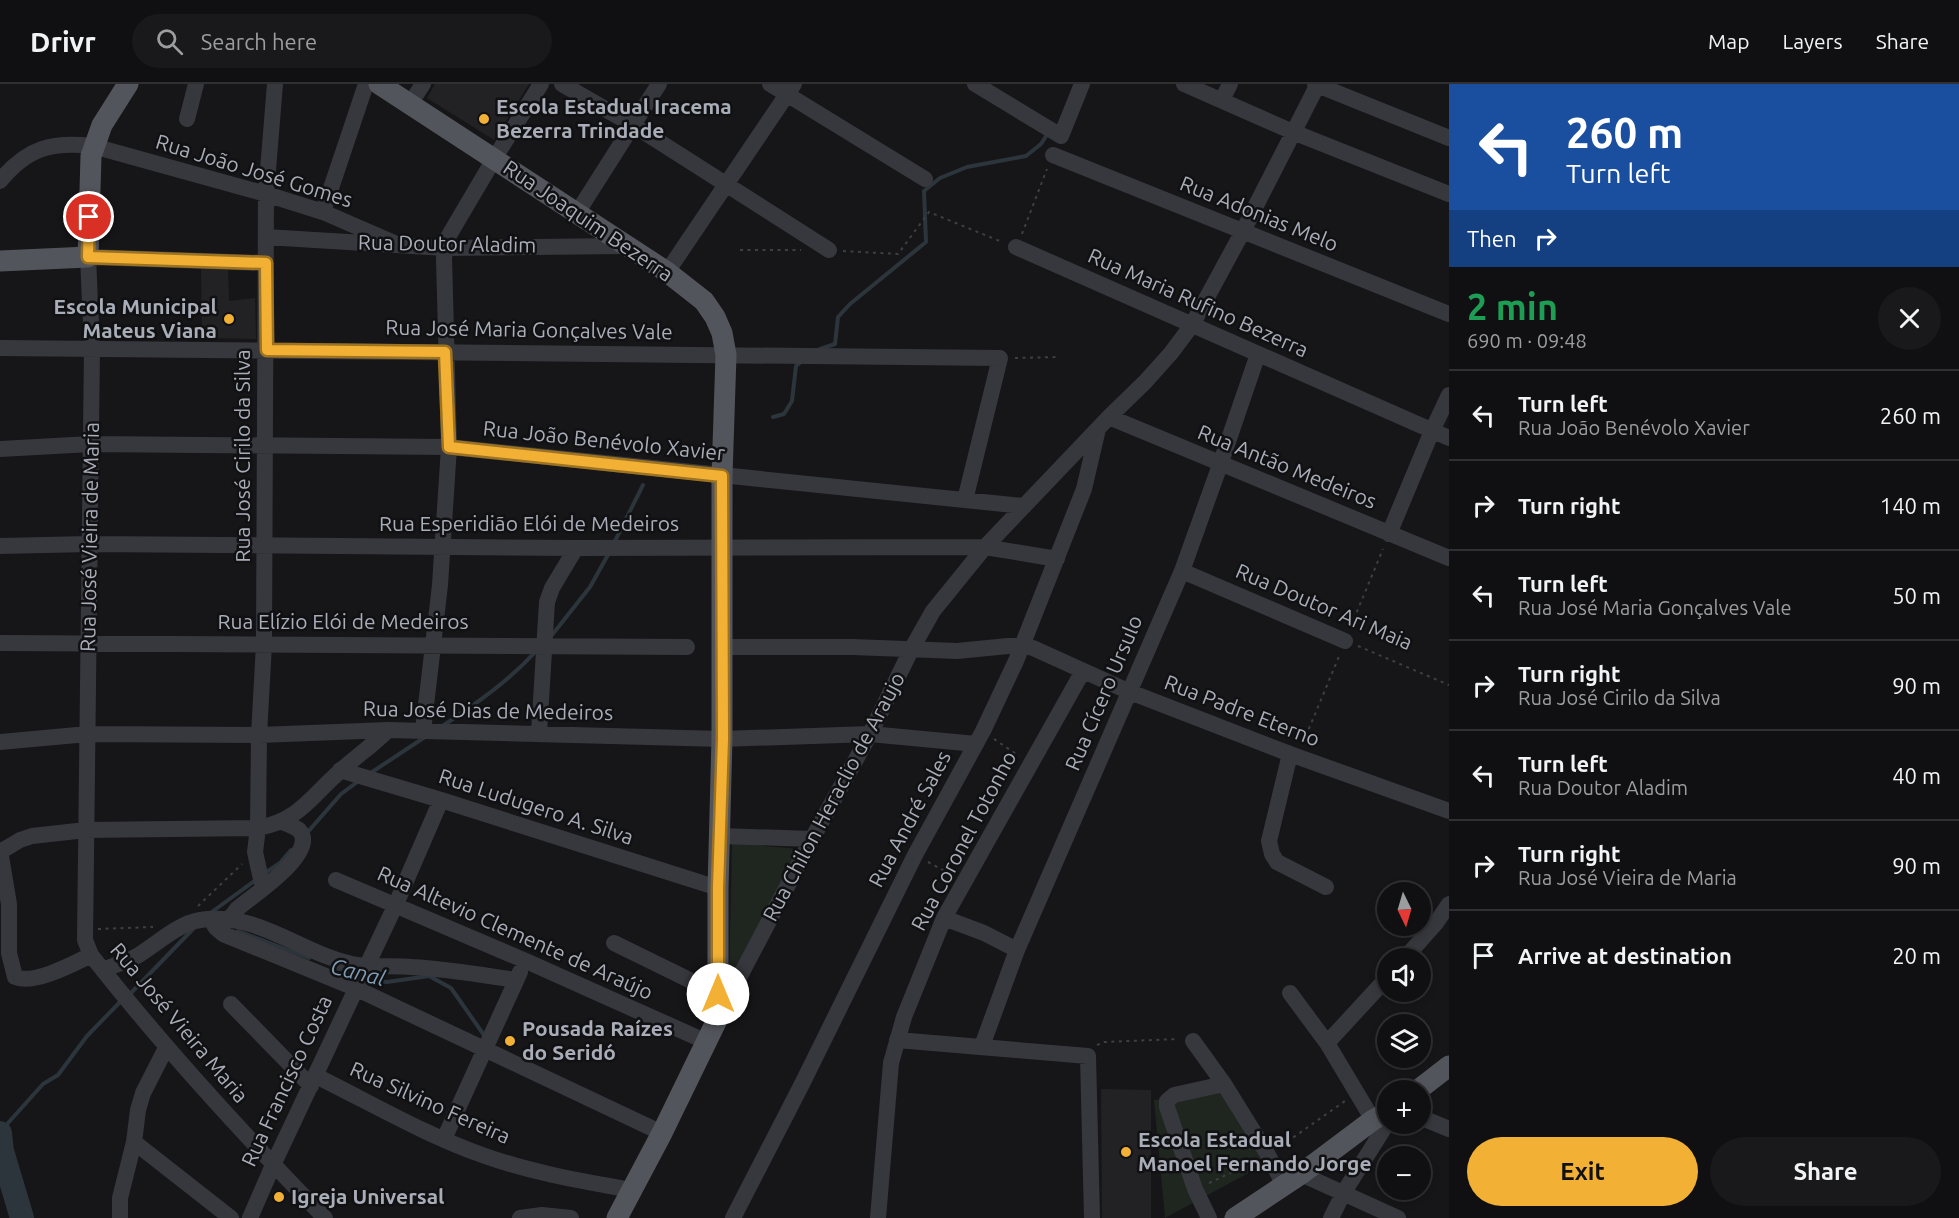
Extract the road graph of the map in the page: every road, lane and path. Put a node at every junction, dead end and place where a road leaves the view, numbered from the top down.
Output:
1 (128, 84) edge
2 (196, 84) edge
3 (275, 84) edge
4 (366, 84) edge
5 (379, 84) edge
6 (423, 84) edge
7 (542, 84) edge
8 (562, 84) edge
9 (659, 84) edge
10 (770, 84) edge
11 (975, 84) edge
12 (1082, 84) edge
13 (1184, 84) edge
14 (1230, 84) edge
15 (1317, 84) edge
16 (790, 89) edge
17 (1222, 100) junction
18 (410, 104) junction
19 (187, 119) dead end
20 (633, 124) junction
21 (1293, 132) junction
22 (1449, 138) edge
23 (93, 146) junction
24 (1053, 155) joint
25 (494, 159) junction
26 (925, 179) dead end
27 (0, 181) edge
28 (726, 185) junction
29 (266, 194) junction
30 (1449, 194) edge
31 (322, 212) junction
32 (577, 213) junction
33 (1243, 231) junction
34 (266, 237) junction
35 (399, 245) junction
36 (627, 246) junction
37 (1016, 247) junction
38 (445, 248) junction
39 (740, 250) dead end
40 (829, 250) junction
41 (88, 257) junction
42 (0, 261) edge
43 (266, 263) junction
44 (667, 272) junction
45 (1449, 314) edge
46 (1192, 325) junction
47 (0, 348) edge
48 (92, 348) junction
49 (267, 350) junction
50 (445, 352) junction
51 (1258, 354) junction
52 (726, 355) junction
53 (1058, 357) dead end
54 (1000, 358) junction
55 (1449, 395) edge
56 (1103, 423) junction
57 (1432, 431) junction
58 (1449, 438) edge
59 (91, 444) junction
60 (265, 447) junction
61 (449, 447) junction
62 (0, 448) edge
63 (1221, 465) junction
64 (722, 476) junction
65 (965, 500) junction
66 (1023, 506) junction
67 (1389, 534) junction
68 (90, 544) junction
69 (0, 546) edge
70 (265, 546) junction
71 (443, 546) junction
72 (985, 547) junction
73 (576, 548) junction
74 (723, 548) junction
75 (1449, 558) edge
76 (1057, 559) junction
77 (1182, 571) junction
78 (1345, 641) joint
79 (89, 643) junction
80 (0, 644) edge
81 (264, 644) junction
82 (432, 645) junction
83 (544, 646) junction
84 (722, 646) junction
85 (1023, 646) junction
86 (687, 647) dead end
87 (911, 650) junction
88 (1083, 670) junction
89 (1449, 685) edge
90 (1130, 692) junction
91 (388, 730) junction
92 (423, 731) junction
93 (539, 733) junction
94 (870, 734) junction
95 (88, 735) junction
96 (259, 735) junction
97 (979, 737) junction
98 (723, 739) junction
99 (0, 742) edge
100 (1290, 754) junction
101 (1031, 764) junction
102 (340, 770) junction
103 (441, 800) junction
104 (1449, 810) edge
105 (282, 822) junction
106 (258, 828) junction
107 (86, 830) junction
108 (720, 836) junction
109 (812, 839) junction
110 (0, 851) edge
111 (255, 852) junction
112 (915, 855) junction
113 (336, 880) dead end
114 (965, 882) junction
115 (1326, 887) dead end
116 (263, 888) junction
117 (718, 888) junction
118 (396, 904) junction
119 (1449, 904) edge
120 (192, 912) dead end
121 (944, 918) junction
122 (211, 920) junction
123 (228, 920) junction
124 (153, 927) dead end
125 (85, 929) junction
126 (614, 943) dead end
127 (1414, 948) edge
128 (1017, 950) junction
129 (92, 955) junction
130 (526, 961) junction
131 (366, 966) junction
132 (103, 970) junction
133 (516, 980) junction
134 (356, 988) junction
135 (1377, 989) edge
136 (1290, 993) dead end
137 (718, 994) junction
138 (231, 1004) dead end
139 (718, 1018) junction
140 (897, 1040) junction
141 (1193, 1041) joint
142 (707, 1042) junction
143 (1327, 1043) junction
144 (982, 1046) junction
145 (166, 1048) junction
146 (486, 1050) junction
147 (1088, 1056) junction
148 (1449, 1066) edge
149 (1431, 1080) edge
150 (313, 1081) junction
151 (1224, 1084) junction
152 (1377, 1110) edge
153 (1377, 1122) edge
154 (1431, 1122) edge
155 (1377, 1129) edge
156 (1449, 1129) edge
157 (662, 1133) junction
158 (444, 1139) junction
159 (134, 1142) junction
160 (273, 1165) junction
161 (1293, 1179) junction
162 (632, 1190) junction
163 (1344, 1192) junction
164 (120, 1218) edge
165 (231, 1218) edge
166 (250, 1218) edge
167 (325, 1218) edge
168 (520, 1218) edge
169 (571, 1218) edge
170 (617, 1218) edge
171 (733, 1218) edge
172 (878, 1218) edge
173 (1092, 1218) edge
174 (1209, 1218) edge
175 (1235, 1218) edge
176 (1331, 1218) edge
177 (1398, 1218) edge

1 - 23 main road
2 - 19 street
3 - 29 street, Rua José Cirilo da Silva
4 - 31 street
5 - 18 main road, Rua Joaquim Bezerra
6 - 18 street
7 - 25 street
8 - 20 street
9 - 20 street
10 - 16 street
11 - 12 street
13 - 17 street
14 - 17 street
15 - 21 street
15 - 22 street
16 - 26 street
16 - 28 street
17 - 21 street
18 - 25 main road, Rua Joaquim Bezerra
20 - 28 street
20 - 32 street
21 - 30 street
21 - 33 street
23 - 27 street
23 - 29 street, Rua João José Gomes
23 - 41 main road, Rua José Vieira de Maria
24 - 33 street, Rua Adonias Melo
24 - 37 path
25 - 32 main road, Rua Joaquim Bezerra
25 - 38 street
28 - 40 street
28 - 44 street
29 - 31 street, Rua João José Gomes
29 - 34 street, Rua José Cirilo da Silva
31 - 35 street, Rua João José Gomes
32 - 36 main road, Rua Joaquim Bezerra
33 - 45 street, Rua Adonias Melo
33 - 46 street
34 - 35 street, Rua Doutor Aladim
34 - 43 street, Rua José Cirilo da Silva
35 - 38 street, Rua Doutor Aladim
36 - 38 street, Rua Doutor Aladim
36 - 44 main road, Rua Joaquim Bezerra
37 - 40 path
37 - 46 street, Rua Maria Rufino Bezerra
38 - 50 street
39 - 40 path
41 - 42 main road
41 - 43 street
41 - 48 street, Rua José Vieira de Maria
43 - 49 street, Rua José Cirilo da Silva
44 - 52 main road, Rua Joaquim Bezerra
46 - 51 street, Rua Maria Rufino Bezerra
46 - 56 street
47 - 48 street, Rua José Maria Gonçalves Vale
48 - 49 street, Rua José Maria Gonçalves Vale
48 - 59 street, Rua José Vieira de Maria
49 - 50 street, Rua José Maria Gonçalves Vale
49 - 60 street, Rua José Cirilo da Silva
50 - 52 street, Rua José Maria Gonçalves Vale
50 - 61 street
51 - 57 street, Rua Maria Rufino Bezerra
51 - 63 street, Rua Cícero Ursulo
52 - 54 street, Rua José Maria Gonçalves Vale
52 - 64 main road, Rua Joaquim Bezerra
53 - 54 path
54 - 65 street
55 - 57 street
56 - 63 street, Rua Antão Medeiros
56 - 66 street, Rua Chilon Heraclio de Araujo
56 - 76 street, Rua André Sales
57 - 58 street, Rua Maria Rufino Bezerra
57 - 67 street
59 - 60 street, Rua João Benévolo Xavier
59 - 62 street, Rua João Benévolo Xavier
59 - 68 street, Rua José Vieira de Maria
60 - 61 street, Rua João Benévolo Xavier
60 - 70 street, Rua José Cirilo da Silva
61 - 64 street, Rua João Benévolo Xavier
61 - 71 street
63 - 67 street, Rua Antão Medeiros
63 - 77 street, Rua Cícero Ursulo
64 - 65 street, Rua João Benévolo Xavier
64 - 74 main road, Rua Joaquim Bezerra
65 - 66 street, Rua João Benévolo Xavier
66 - 72 street, Rua Chilon Heraclio de Araujo
67 - 75 street, Rua Antão Medeiros
68 - 69 street, Rua Esperidião Elói de Medeiros
68 - 70 street, Rua Esperidião Elói de Medeiros
68 - 79 street, Rua José Vieira de Maria
70 - 71 street, Rua Esperidião Elói de Medeiros
70 - 81 street, Rua José Cirilo da Silva
71 - 73 street, Rua Esperidião Elói de Medeiros
71 - 82 street
72 - 74 street, Rua Esperidião Elói de Medeiros
72 - 76 street, Rua Esperidião Elói de Medeiros
72 - 87 street, Rua Chilon Heraclio de Araujo
73 - 74 street, Rua Esperidião Elói de Medeiros
73 - 83 street
74 - 84 main road, Rua Joaquim Bezerra
76 - 85 street, Rua André Sales
77 - 78 street, Rua Doutor Ari Maia
77 - 90 street, Rua Cícero Ursulo
78 - 89 path, Rua Doutor Ari Maia
79 - 80 street, Rua Elízio Elói de Medeiros
79 - 81 street, Rua Elízio Elói de Medeiros
79 - 95 street, Rua José Vieira de Maria
81 - 82 street, Rua Elízio Elói de Medeiros
81 - 96 street, Rua José Cirilo da Silva
82 - 83 street, Rua Elízio Elói de Medeiros
82 - 92 street
83 - 86 street, Rua Elízio Elói de Medeiros
83 - 93 street
84 - 87 street
84 - 98 main road, Rua Joaquim Bezerra
85 - 87 street
85 - 88 street, Rua Padre Eterno
85 - 97 street, Rua André Sales
87 - 94 street, Rua Chilon Heraclio de Araujo
88 - 90 street, Rua Padre Eterno
88 - 101 street, Rua Coronel Totonho
90 - 100 street, Rua Padre Eterno
90 - 128 street, Rua Cícero Ursulo
91 - 92 street, Rua José Dias de Medeiros
91 - 96 street, Rua José Dias de Medeiros
91 - 102 street
92 - 93 street, Rua José Dias de Medeiros
93 - 98 street, Rua José Dias de Medeiros
94 - 97 street, Rua José Dias de Medeiros
94 - 98 street, Rua José Dias de Medeiros
94 - 109 street, Rua Chilon Heraclio de Araujo
95 - 96 street, Rua José Dias de Medeiros
95 - 99 street, Rua José Dias de Medeiros
95 - 107 street, Rua José Vieira de Maria
96 - 106 street, Rua José Cirilo da Silva
97 - 101 path
97 - 112 street, Rua André Sales
98 - 108 main road, Rua Joaquim Bezerra
100 - 104 street, Rua Padre Eterno
100 - 115 street
101 - 114 street, Rua Coronel Totonho
102 - 103 street, Rua Ludugero A. Silva
102 - 105 street
103 - 117 street, Rua Ludugero A. Silva
103 - 118 street, Rua Francisco Costa
105 - 106 street
105 - 116 street
106 - 107 street
106 - 111 street, Rua José Cirilo da Silva
107 - 110 street
107 - 125 street, Rua José Vieira de Maria
108 - 109 street
108 - 117 main road, Rua Joaquim Bezerra
109 - 139 street, Rua Chilon Heraclio de Araujo
110 - 129 street
111 - 116 street, Rua José Cirilo da Silva
111 - 120 path
112 - 114 path
112 - 171 street, Rua André Sales
113 - 118 street, Rua Altevio Clemente de Araújo
114 - 121 street, Rua Coronel Totonho
116 - 123 street
117 - 137 main road, Rua Joaquim Bezerra
118 - 130 street, Rua Altevio Clemente de Araújo
118 - 131 street, Rua Francisco Costa
119 - 127 street
121 - 128 street
121 - 140 street, Rua Coronel Totonho
122 - 123 street
122 - 132 street
122 - 134 street
123 - 131 street
124 - 125 path
125 - 129 street, Rua José Vieira Maria
126 - 137 street
128 - 144 street, Rua Cícero Ursulo
129 - 132 street, Rua José Vieira Maria
130 - 133 street
130 - 142 street, Rua Altevio Clemente de Araújo
131 - 133 street
131 - 134 street, Rua Francisco Costa
132 - 145 street, Rua José Vieira Maria
133 - 146 street
134 - 146 street
134 - 150 street, Rua Francisco Costa
135 - 143 street
136 - 143 street
137 - 139 main road, Rua Joaquim Bezerra
138 - 150 street, Rua Silvino Fereira
139 - 142 main road, Rua Chilon Heraclio de Araujo
140 - 144 street
140 - 172 street, Rua Coronel Totonho
141 - 147 path
141 - 151 street
142 - 157 main road, Rua Chilon Heraclio de Araujo
143 - 152 street
144 - 147 street
145 - 159 street
145 - 160 street, Rua José Vieira Maria
146 - 157 street
146 - 158 street
147 - 173 street
148 - 149 main road
150 - 158 street, Rua Silvino Fereira
150 - 160 street, Rua Francisco Costa
151 - 161 street
151 - 174 street
153 - 161 main road
154 - 156 street
155 - 163 street
157 - 162 main road, Rua Chilon Heraclio de Araujo
158 - 162 street, Rua Silvino Fereira
159 - 164 street
159 - 165 street
160 - 166 street, Rua Francisco Costa
160 - 167 street, Rua José Vieira Maria
161 - 163 street
161 - 175 main road
162 - 170 main road, Rua Chilon Heraclio de Araujo
163 - 176 street
163 - 177 street
168 - 169 street

